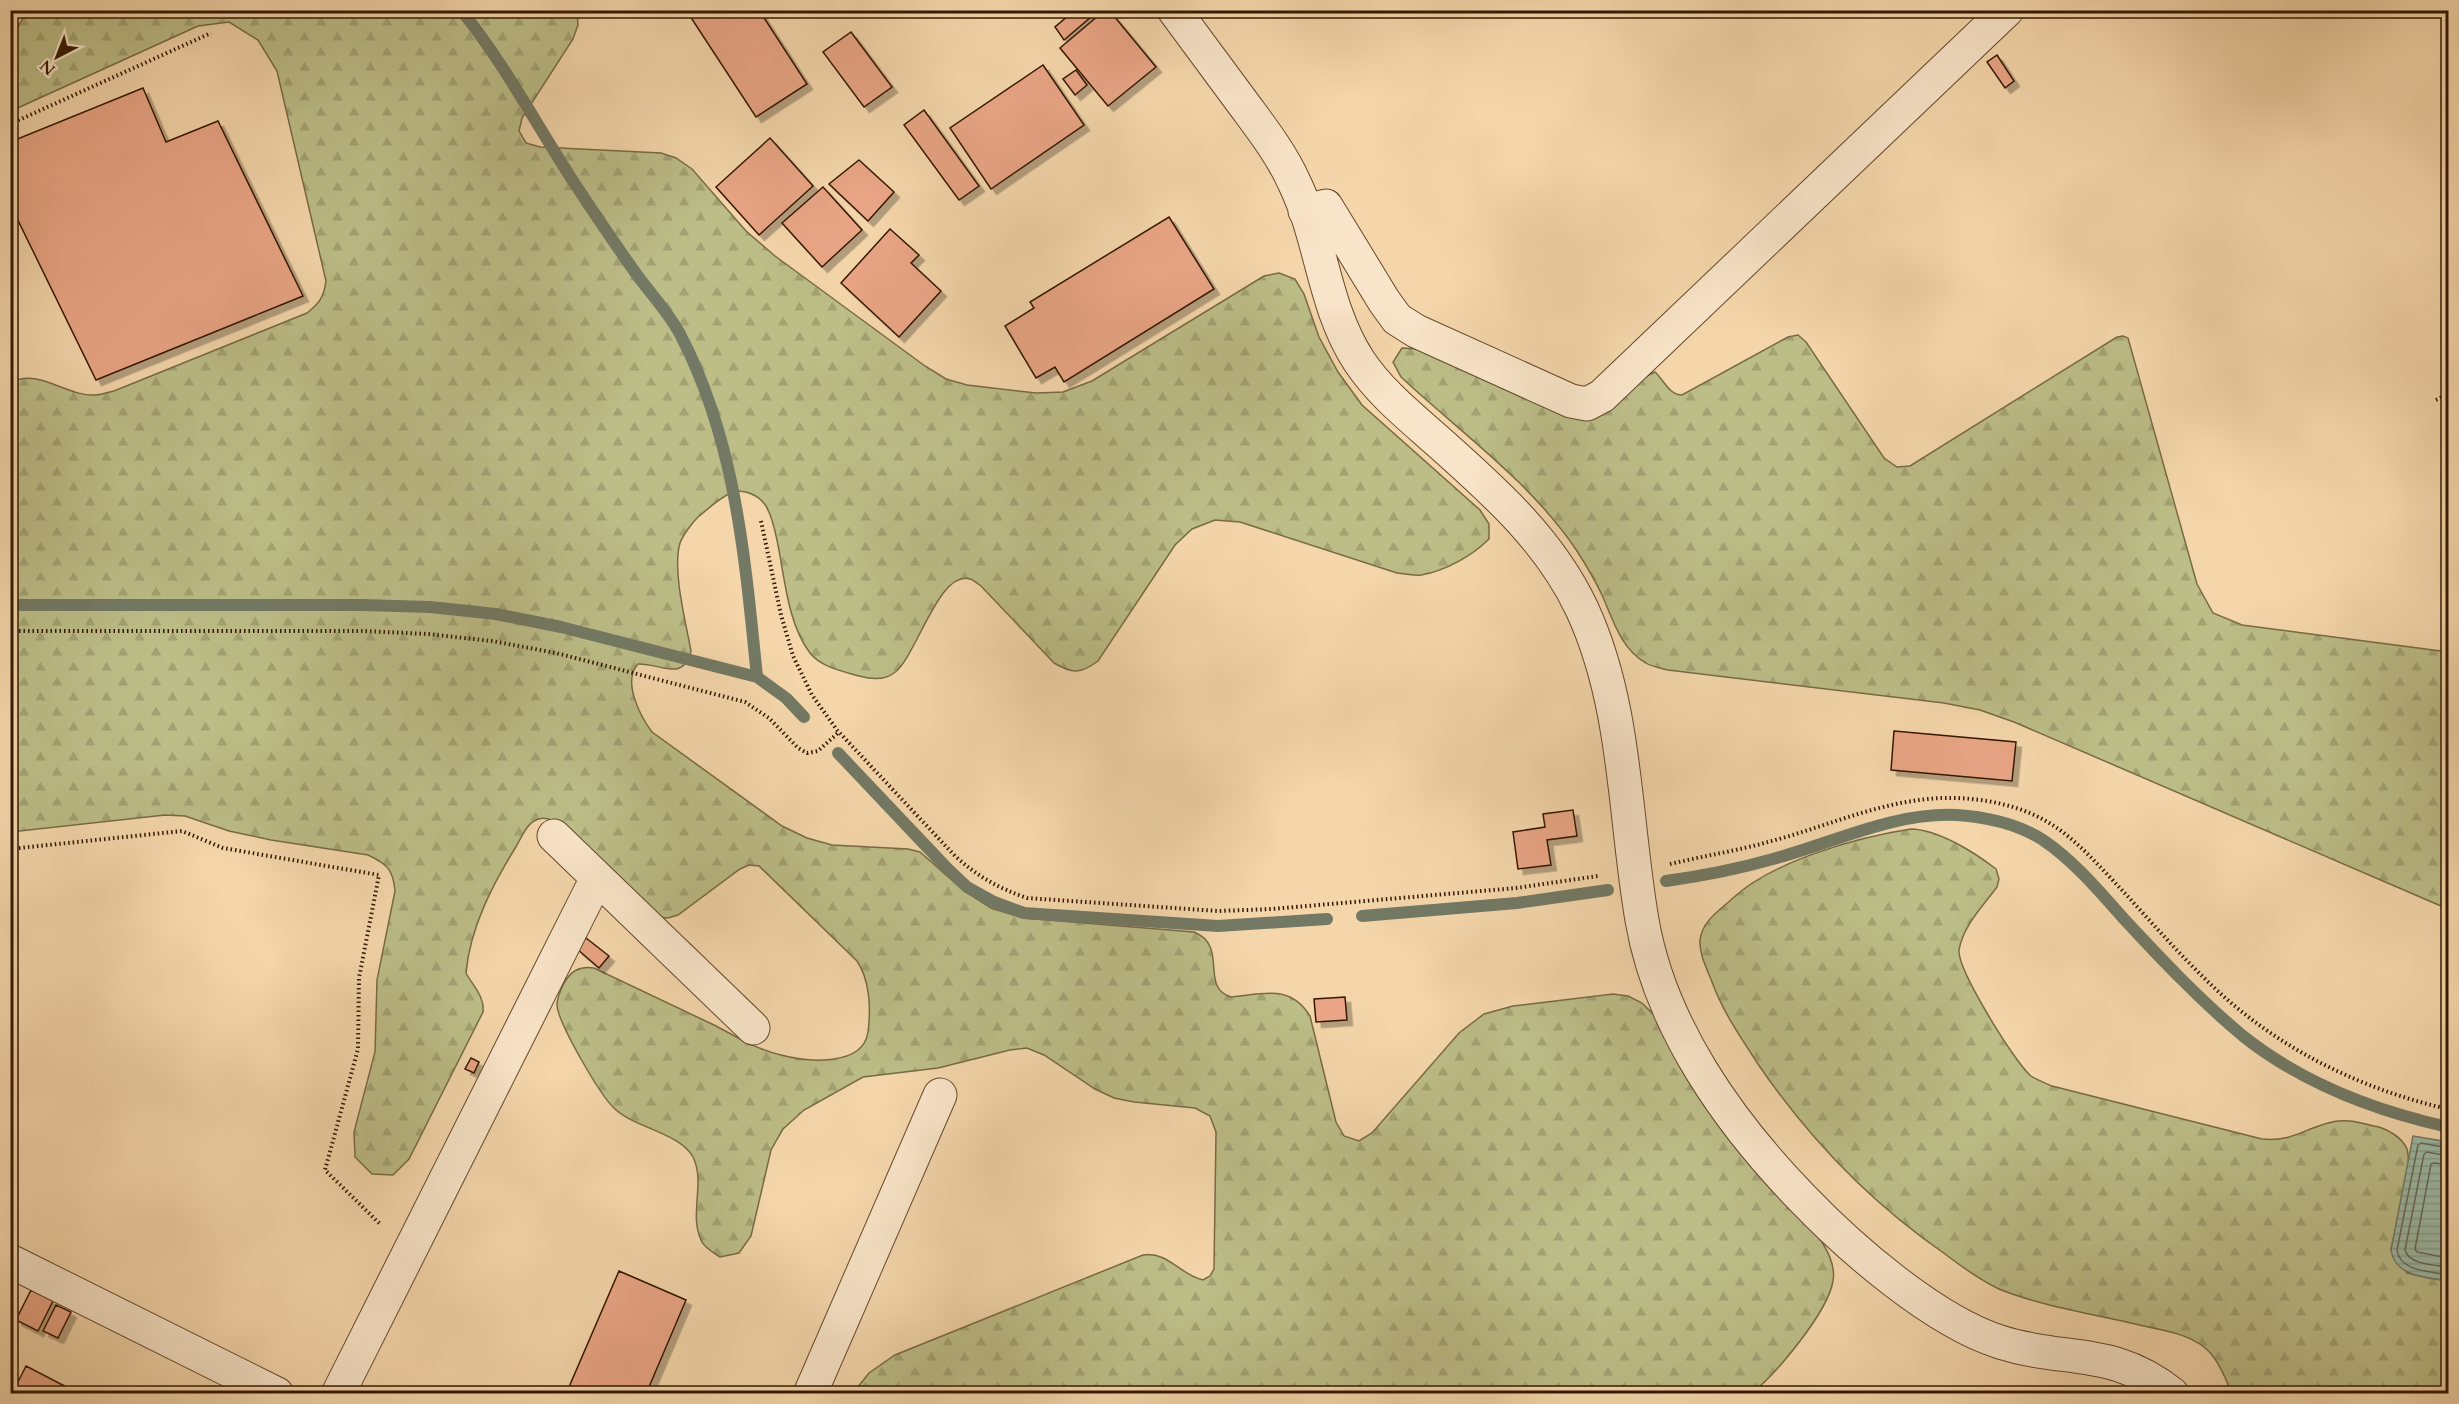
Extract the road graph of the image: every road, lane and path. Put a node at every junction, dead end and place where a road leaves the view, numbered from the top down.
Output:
1 (1174, 10) edge
2 (2007, 10) edge
3 (211, 33) dead end
4 (10, 124) edge
5 (1305, 211) junction
6 (2448, 394) edge
7 (2436, 400) dead end
8 (761, 521) dead end
9 (10, 631) edge
10 (839, 732) junction
11 (554, 836) dead end
12 (10, 849) edge
13 (1636, 871) junction
14 (597, 878) junction
15 (753, 1028) dead end
16 (940, 1095) dead end
17 (2448, 1109) edge
18 (409, 1252) junction
19 (10, 1261) edge
20 (277, 1394) edge
21 (338, 1394) edge
22 (810, 1394) edge
23 (2172, 1394) edge

1 - 5 street
2 - 5 street
3 - 4 path
5 - 13 street
6 - 7 path
8 - 10 path
9 - 10 path
10 - 13 path
11 - 14 street
12 - 18 path
13 - 17 path
13 - 23 street
14 - 15 street
14 - 18 street
16 - 22 street
18 - 21 street
19 - 20 street

